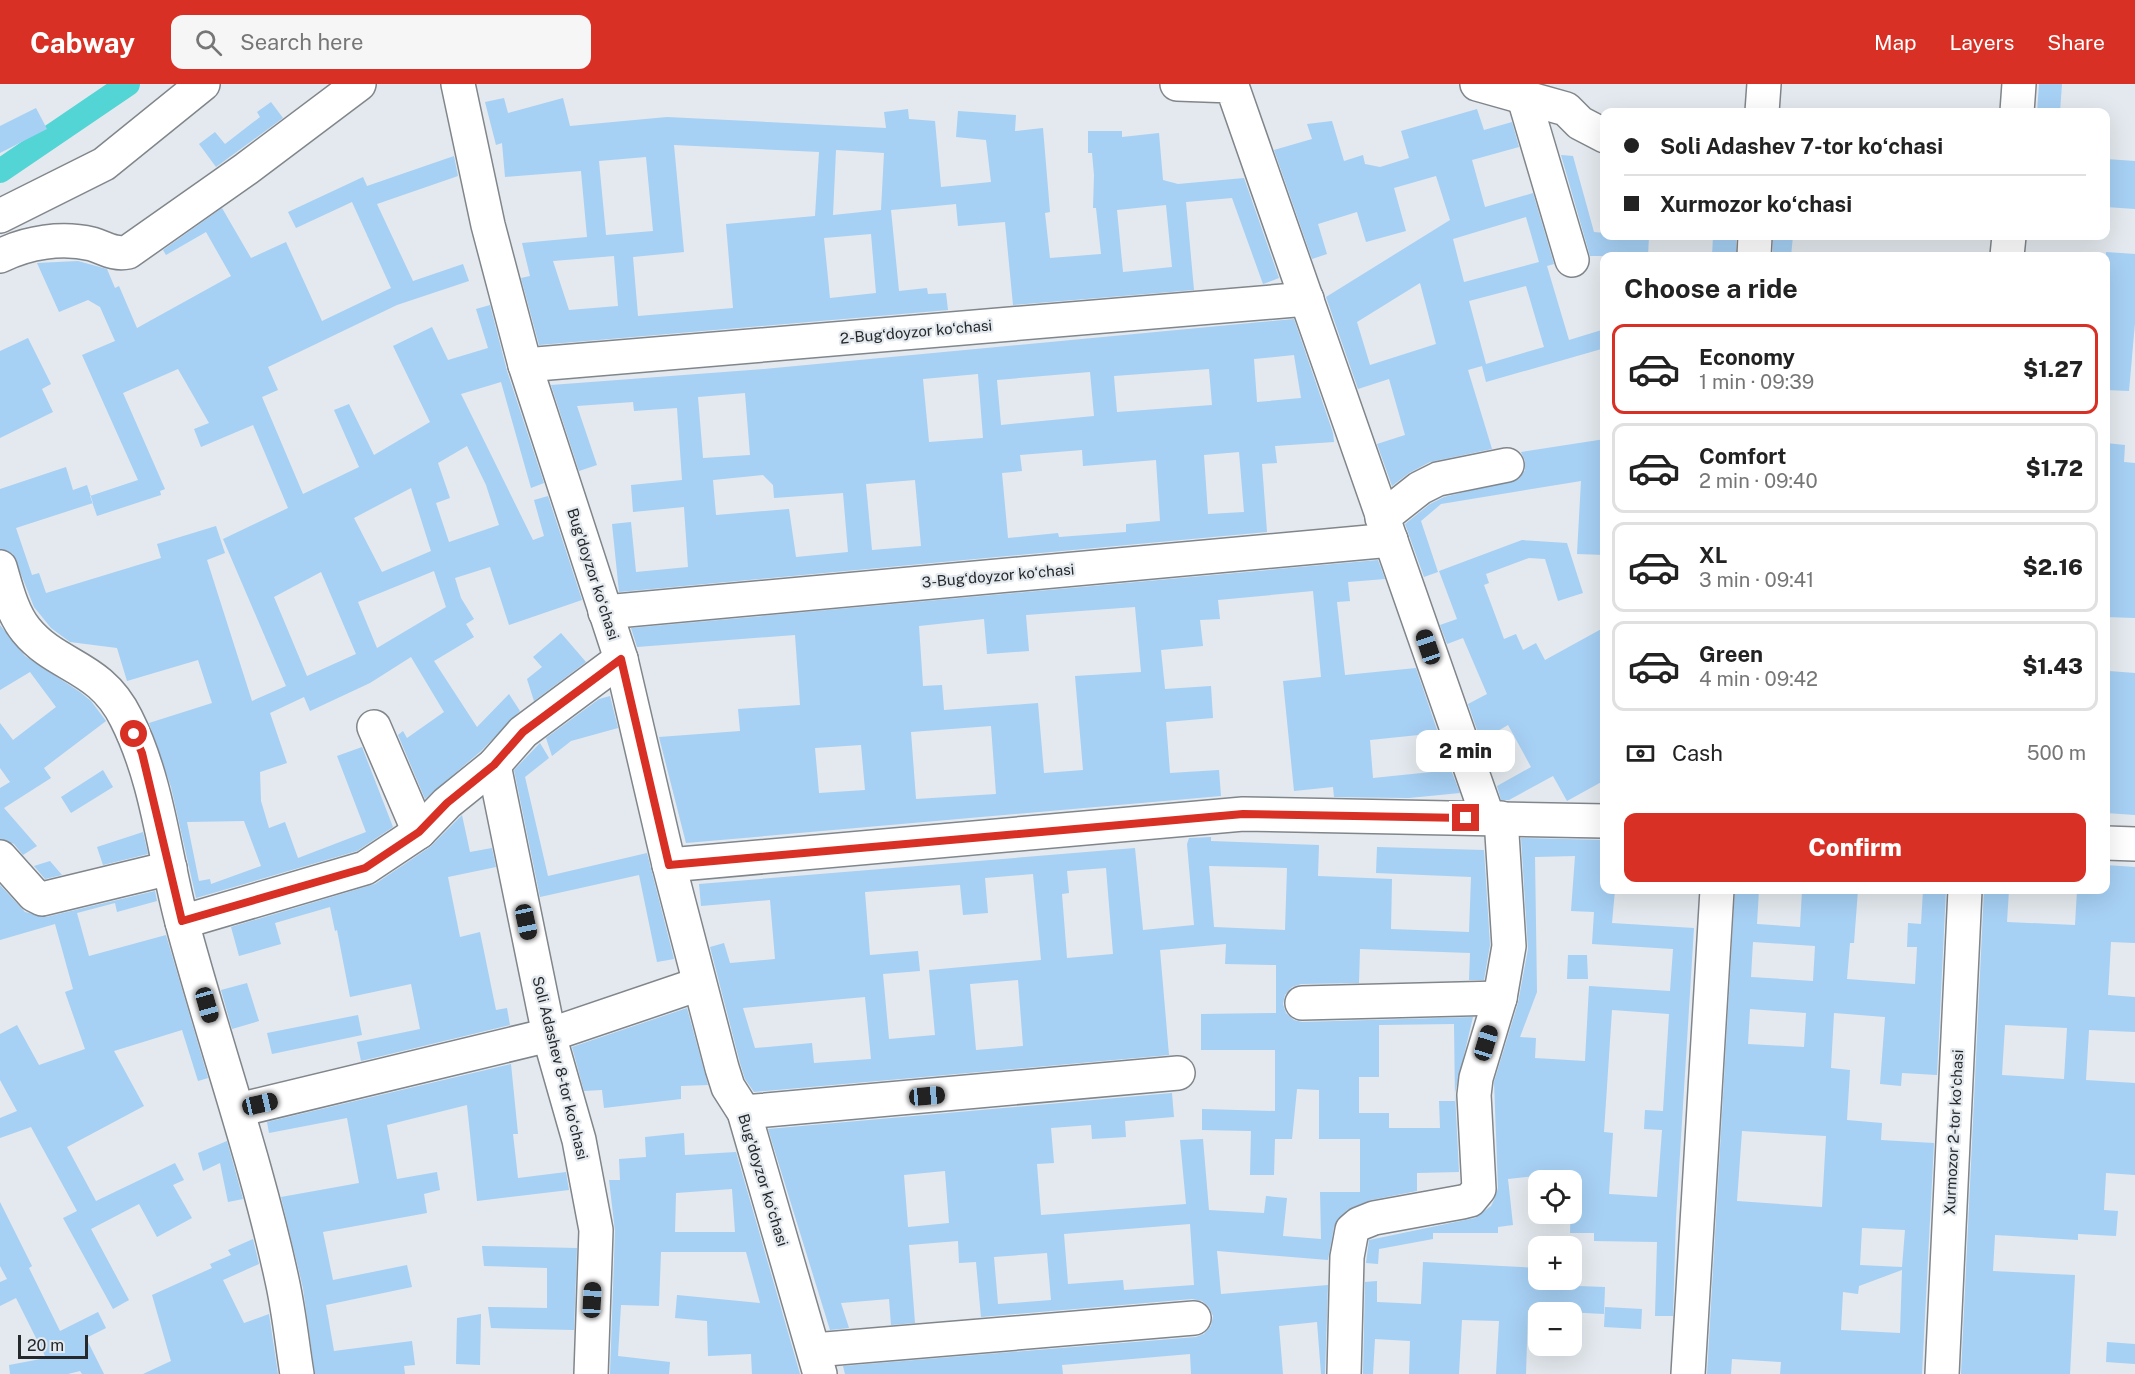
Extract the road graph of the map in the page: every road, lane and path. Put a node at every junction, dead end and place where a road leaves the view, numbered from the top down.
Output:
1 (203, 84) edge
2 (359, 84) edge
3 (458, 84) edge
4 (1177, 84) edge
5 (1477, 84) edge
6 (1764, 84) edge
7 (2019, 84) edge
8 (1239, 85) edge
9 (1524, 99) junction
10 (1762, 108) edge
11 (2017, 108) edge
12 (1600, 133) edge
13 (0, 216) edge
14 (0, 256) edge
15 (1572, 260) dead end
16 (1307, 299) junction
17 (525, 365) junction
18 (1507, 465) dead end
19 (1386, 529) junction
20 (0, 567) edge
21 (606, 612) junction
22 (621, 659) junction
23 (374, 727) dead end
24 (494, 765) junction
25 (1495, 818) junction
26 (1600, 821) edge
27 (419, 832) junction
28 (2110, 843) edge
29 (2135, 844) edge
30 (0, 857) edge
31 (669, 865) junction
32 (170, 868) junction
33 (1717, 894) edge
34 (1965, 894) edge
35 (182, 921) junction
36 (699, 984) junction
37 (1500, 998) junction
38 (1302, 1002) dead end
39 (549, 1035) junction
40 (1178, 1073) dead end
41 (238, 1110) junction
42 (744, 1112) junction
43 (1194, 1318) dead end
44 (817, 1362) edge
45 (297, 1374) edge
46 (591, 1374) edge
47 (1344, 1374) edge
48 (1688, 1374) edge
49 (1942, 1374) edge

1 - 13 street
2 - 14 street
3 - 17 street, Bug'doyzor koʻchasi
4 - 8 street
5 - 9 street
6 - 10 street
7 - 11 street
8 - 16 street
9 - 12 street
9 - 15 street
16 - 17 street, 2-Bugʻdoyzor koʻchasi
16 - 19 street
17 - 21 street, Bug'doyzor koʻchasi
18 - 19 street
19 - 21 street, 3-Bugʻdoyzor koʻchasi
19 - 25 street
20 - 32 street
21 - 22 street, Bug'doyzor koʻchasi
22 - 24 street
22 - 31 street, Bug'doyzor koʻchasi
23 - 27 street
24 - 27 street
24 - 39 street, Soli Adashev 8-tor koʻchasi
25 - 26 street
25 - 31 street
25 - 37 street
27 - 35 street
28 - 29 street
30 - 32 street
31 - 36 street, Bug'doyzor koʻchasi
32 - 35 street
33 - 48 street
34 - 49 street, Xurmozor 2-tor koʻchasi
35 - 41 street
36 - 39 street
36 - 42 street, Bug'doyzor koʻchasi
37 - 38 street
37 - 47 street
39 - 41 street
39 - 46 street, Soli Adashev 8-tor koʻchasi
40 - 42 street
41 - 45 street
42 - 44 street, Bug'doyzor koʻchasi
43 - 44 street

